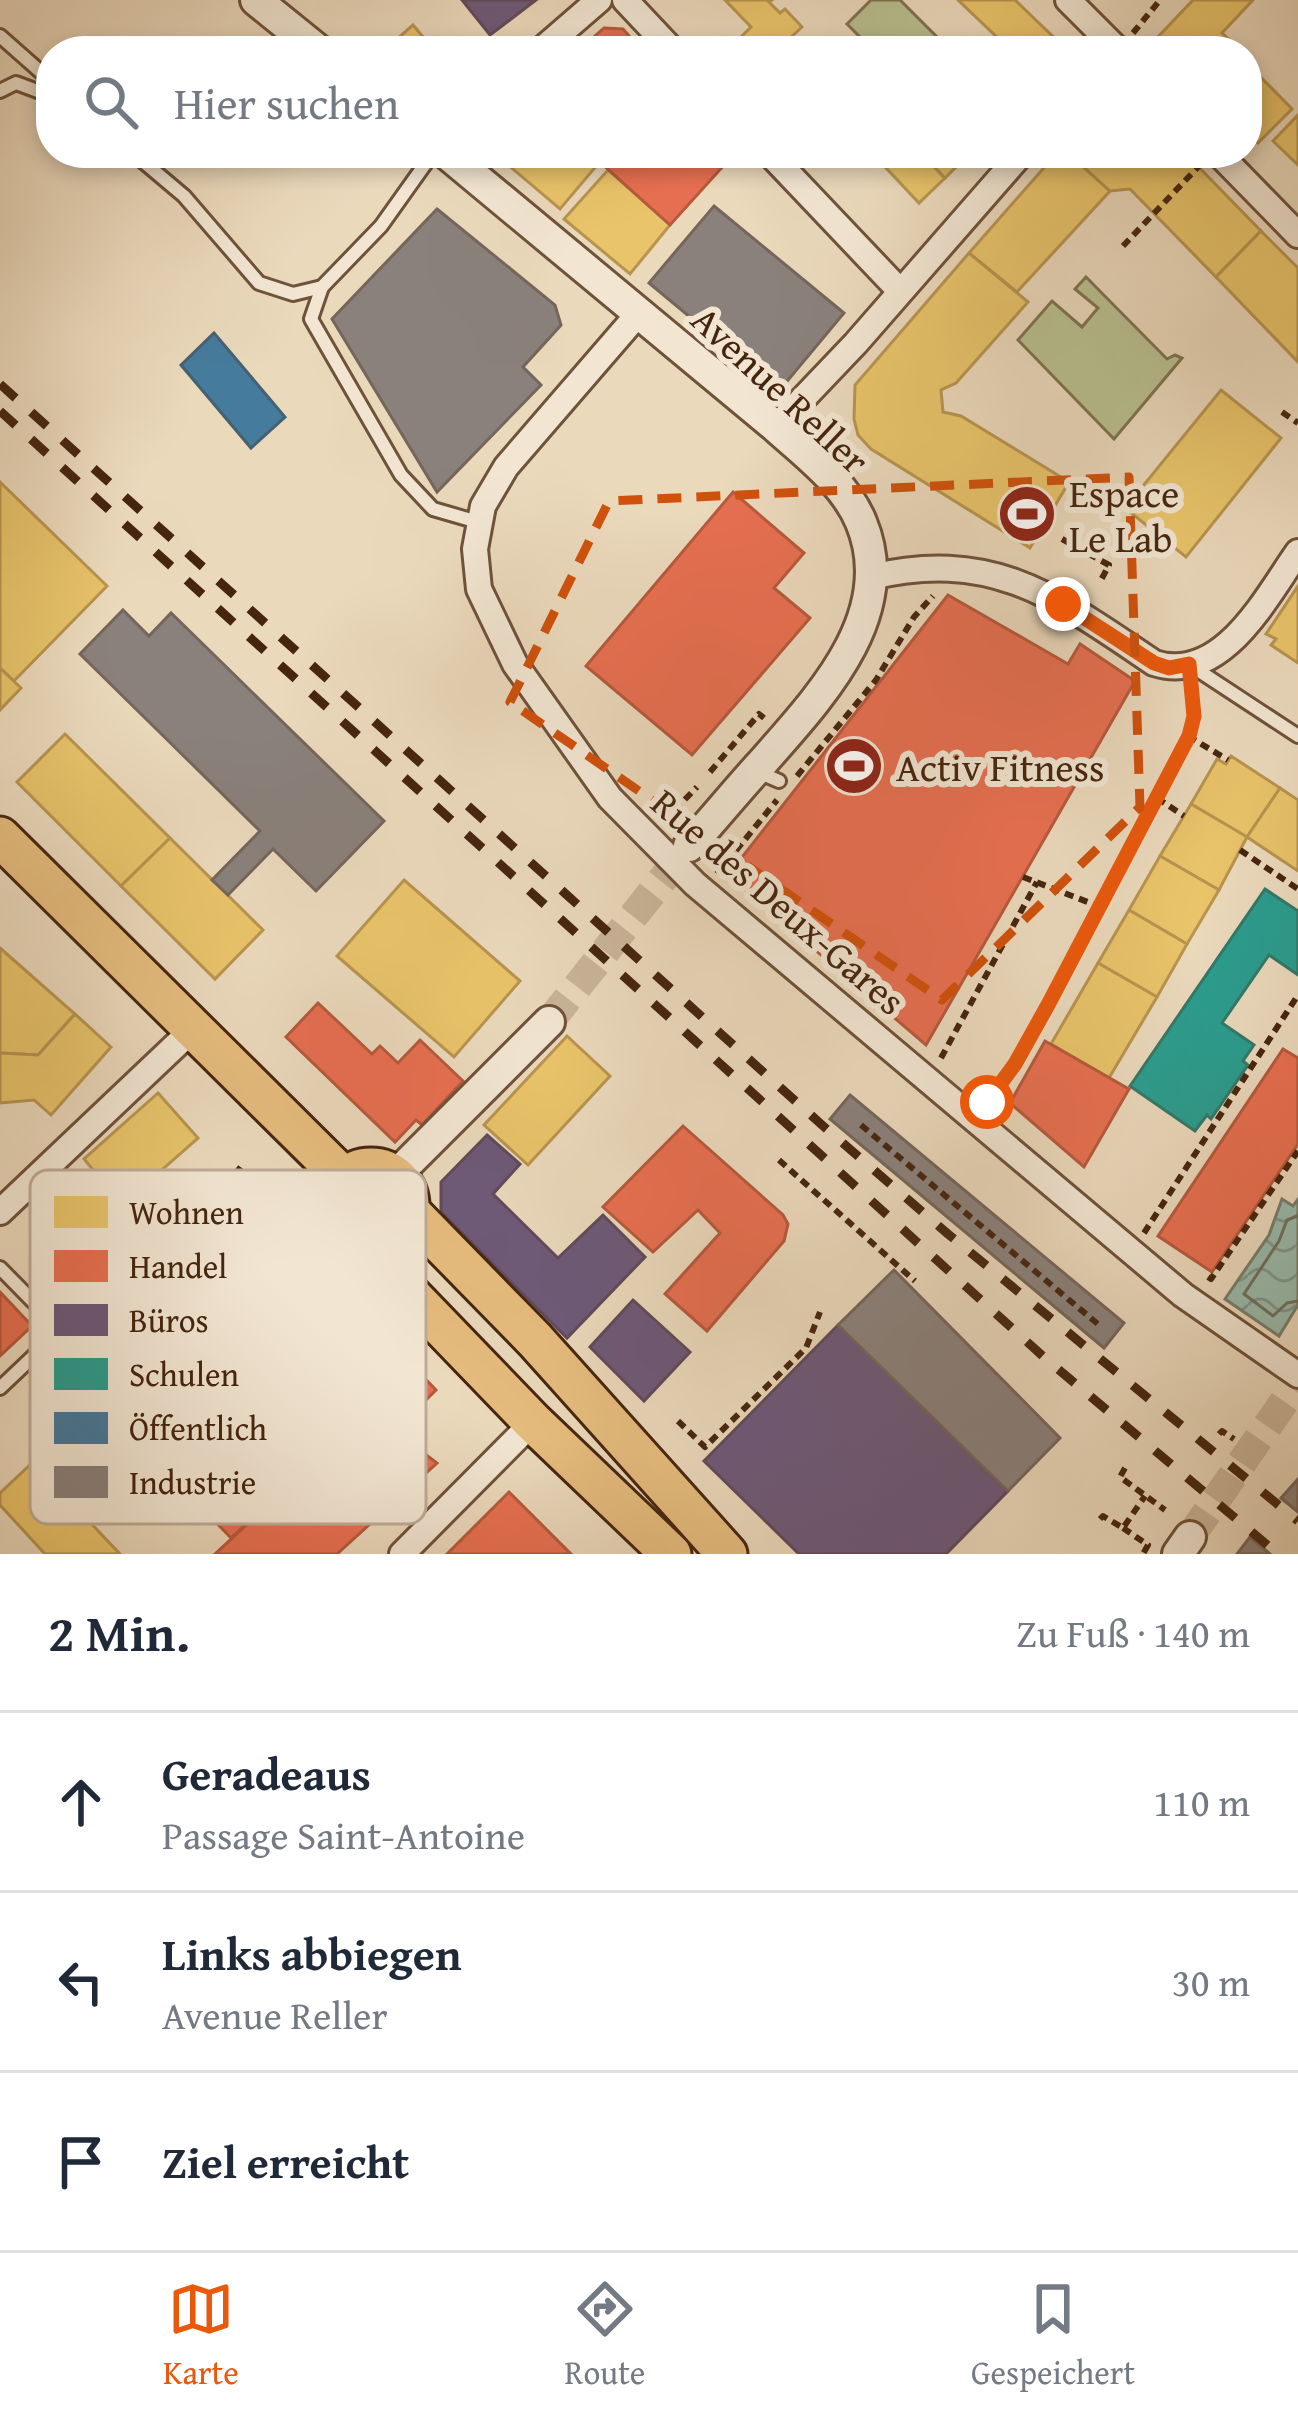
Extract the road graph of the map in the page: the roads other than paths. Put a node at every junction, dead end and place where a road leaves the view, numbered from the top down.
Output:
1 (256, 0) edge
2 (599, 0) edge
3 (626, 0) edge
4 (1068, 0) edge
5 (0, 36) edge
6 (300, 36) edge
7 (557, 36) edge
8 (659, 36) edge
9 (1109, 36) edge
10 (36, 68) edge
11 (36, 90) edge
12 (0, 91) edge
13 (151, 168) edge
14 (423, 168) edge
15 (464, 168) edge
16 (783, 168) edge
17 (1009, 168) edge
18 (1219, 168) edge
19 (1298, 236) edge
20 (322, 287) junction
21 (899, 290) junction
22 (639, 313) junction
23 (776, 427) junction
24 (478, 522) junction
25 (1298, 552) edge
26 (871, 577) junction
27 (1189, 664) junction
28 (1298, 736) edge
29 (0, 837) edge
30 (689, 846) tunnel mouth
31 (549, 1022) tunnel mouth
32 (193, 1029) junction
33 (44, 1170) edge
34 (336, 1170) edge
35 (423, 1170) edge
36 (30, 1183) edge
37 (0, 1212) edge
38 (426, 1220) edge
39 (0, 1268) edge
40 (30, 1298) edge
41 (426, 1310) edge
42 (30, 1359) edge
43 (1298, 1375) edge
44 (0, 1388) edge
45 (532, 1422) junction
46 (402, 1554) edge
47 (671, 1554) edge
48 (727, 1554) edge

1 - 6 street
2 - 7 street
3 - 8 street
4 - 9 street
5 - 10 lane
11 - 12 lane
13 - 20 lane
14 - 20 lane
15 - 22 street, Avenue Reller
16 - 21 street
17 - 21 street
18 - 19 street
20 - 24 lane
21 - 23 street
22 - 23 street, Avenue Reller
22 - 24 street, Rue des Deux-Gares
23 - 26 street, Avenue Reller
24 - 43 street, Rue des Deux-Gares
25 - 27 street
26 - 27 street
26 - 30 street
27 - 28 lane
29 - 32 main road
31 - 35 street
32 - 33 street
32 - 34 main road
36 - 37 street
38 - 48 main road
39 - 40 lane
41 - 45 main road
42 - 44 lane
45 - 46 street
45 - 47 main road

